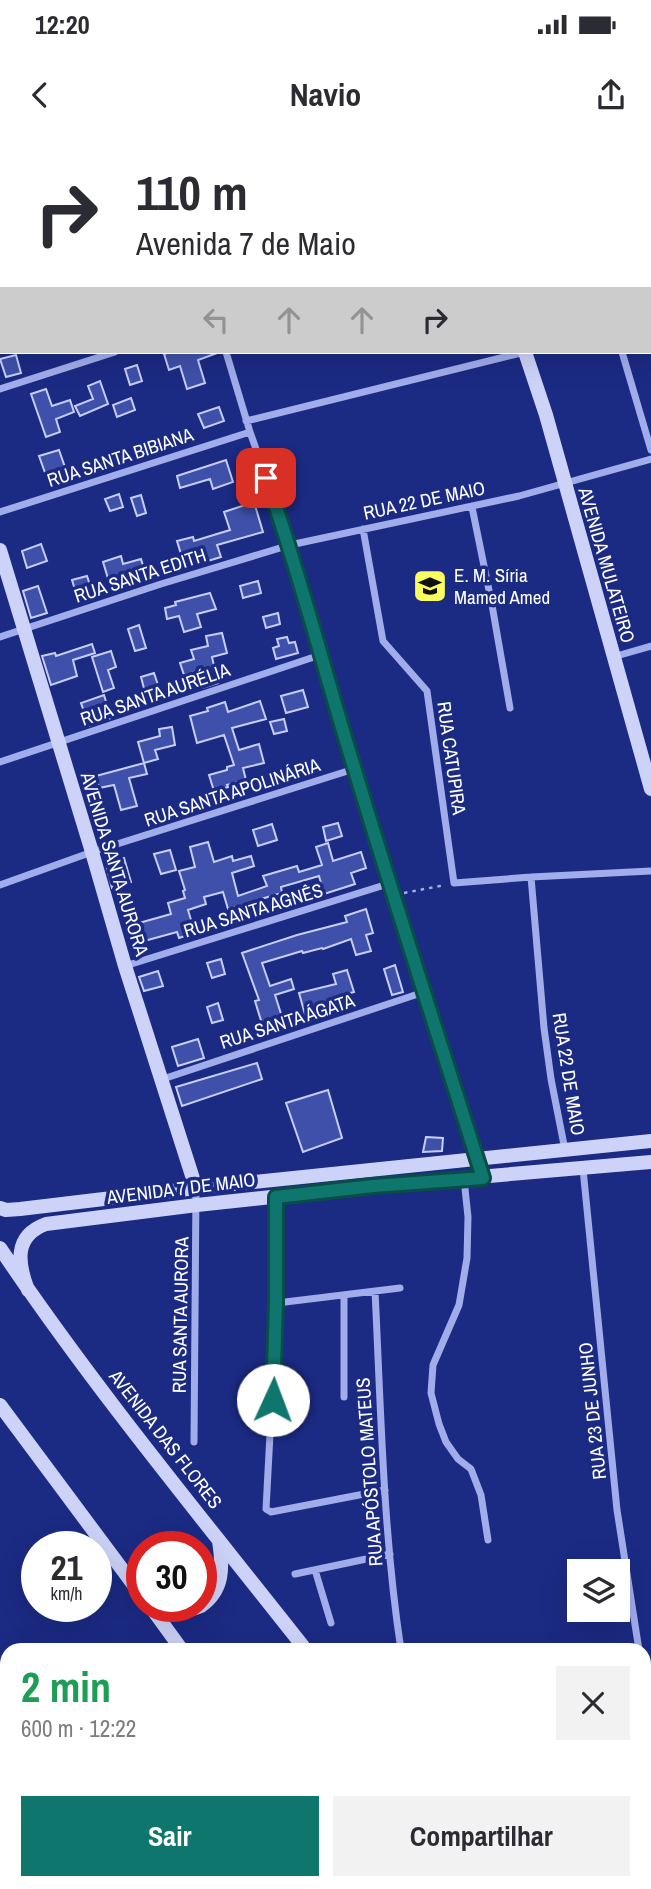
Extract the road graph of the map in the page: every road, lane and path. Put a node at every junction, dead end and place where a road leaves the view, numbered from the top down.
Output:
1 (109, 354) edge
2 (227, 354) edge
3 (517, 354) edge
4 (526, 354) edge
5 (623, 354) edge
6 (0, 389) edge
7 (246, 421) junction
8 (250, 432) junction
9 (651, 450) edge
10 (651, 459) edge
11 (564, 485) junction
12 (472, 507) junction
13 (0, 512) edge
14 (363, 529) junction
15 (289, 545) junction
16 (0, 550) edge
17 (23, 630) junction
18 (0, 637) edge
19 (651, 646) edge
20 (320, 655) junction
21 (613, 657) junction
22 (510, 708) dead end
23 (58, 743) junction
24 (0, 762) edge
25 (354, 769) junction
26 (651, 789) edge
27 (92, 852) junction
28 (651, 871) edge
29 (531, 877) junction
30 (391, 883) junction
31 (454, 883) junction
32 (0, 885) edge
33 (394, 895) junction
34 (125, 966) junction
35 (424, 992) junction
36 (160, 1080) junction
37 (651, 1141) edge
38 (565, 1150) junction
39 (477, 1159) junction
40 (651, 1162) edge
41 (583, 1168) junction
42 (483, 1178) junction
43 (464, 1179) junction
44 (196, 1188) junction
45 (276, 1197) junction
46 (197, 1205) junction
47 (0, 1208) edge
48 (0, 1248) edge
49 (400, 1288) dead end
50 (28, 1290) junction
51 (374, 1291) junction
52 (344, 1295) junction
53 (276, 1303) junction
54 (344, 1397) dead end
55 (0, 1405) edge
56 (194, 1442) dead end
57 (385, 1490) junction
58 (218, 1539) junction
59 (488, 1540) dead end
60 (390, 1554) junction
61 (315, 1570) junction
62 (126, 1574) edge
63 (295, 1574) dead end
64 (217, 1585) edge
65 (161, 1622) edge
66 (331, 1623) dead end
67 (177, 1643) edge
68 (300, 1643) edge
69 (400, 1643) edge
70 (638, 1643) edge

1 - 6 street
2 - 7 street
3 - 7 street
4 - 11 main road, AVENIDA MULATEIRO
5 - 9 street
7 - 8 street
8 - 13 street, RUA SANTA BIBIANA
8 - 15 street
10 - 11 street
11 - 12 street, RUA 22 DE MAIO
11 - 21 main road, AVENIDA MULATEIRO
12 - 14 street, RUA 22 DE MAIO
12 - 22 street
14 - 15 street, RUA 22 DE MAIO
14 - 31 street, RUA CATUPIRA
15 - 17 street, RUA SANTA EDITH
15 - 20 street
16 - 17 main road, AVENIDA SANTA AURORA
17 - 18 street, RUA SANTA EDITH
17 - 23 main road, AVENIDA SANTA AURORA
19 - 21 street
20 - 23 street, RUA SANTA AURÉLIA
20 - 25 street
21 - 26 main road, AVENIDA MULATEIRO
23 - 24 street, RUA SANTA AURÉLIA
23 - 27 main road, AVENIDA SANTA AURORA
25 - 27 street, RUA SANTA APOLINÁRIA
25 - 30 street
27 - 32 street, RUA SANTA APOLINÁRIA
27 - 34 main road, AVENIDA SANTA AURORA
28 - 29 street
29 - 31 street
29 - 38 street, RUA 22 DE MAIO
30 - 33 street
30 - 34 street, RUA SANTA AGNÊS
31 - 33 path
33 - 35 street
34 - 36 main road, AVENIDA SANTA AURORA
35 - 36 street, RUA SANTA ÁGATA
35 - 39 street
36 - 44 main road, AVENIDA SANTA AURORA
37 - 38 main road, AVENIDA 7 DE MAIO
38 - 39 main road, AVENIDA 7 DE MAIO
39 - 42 street
39 - 44 main road, AVENIDA 7 DE MAIO
40 - 41 main road, AVENIDA 7 DE MAIO
41 - 42 main road, AVENIDA 7 DE MAIO
41 - 70 street, RUA 23 DE JUNHO
42 - 43 main road, AVENIDA 7 DE MAIO
43 - 45 main road, AVENIDA 7 DE MAIO
43 - 59 street
44 - 46 street, RUA SANTA AURORA
44 - 47 main road, AVENIDA 7 DE MAIO
45 - 46 main road, AVENIDA 7 DE MAIO
45 - 53 street
46 - 50 main road, AVENIDA 7 DE MAIO
46 - 56 street, RUA SANTA AURORA
48 - 50 main road, AVENIDA DAS FLORES
49 - 51 street
50 - 58 main road, AVENIDA DAS FLORES
51 - 52 street
51 - 57 street, RUA APÓSTOLO MATEUS
52 - 53 street
52 - 54 street
53 - 57 street
55 - 62 main road
57 - 60 street, RUA APÓSTOLO MATEUS
58 - 64 main road
58 - 68 main road, AVENIDA DAS FLORES
60 - 61 street
60 - 69 street, RUA APÓSTOLO MATEUS
61 - 63 street
61 - 66 street
65 - 67 main road

